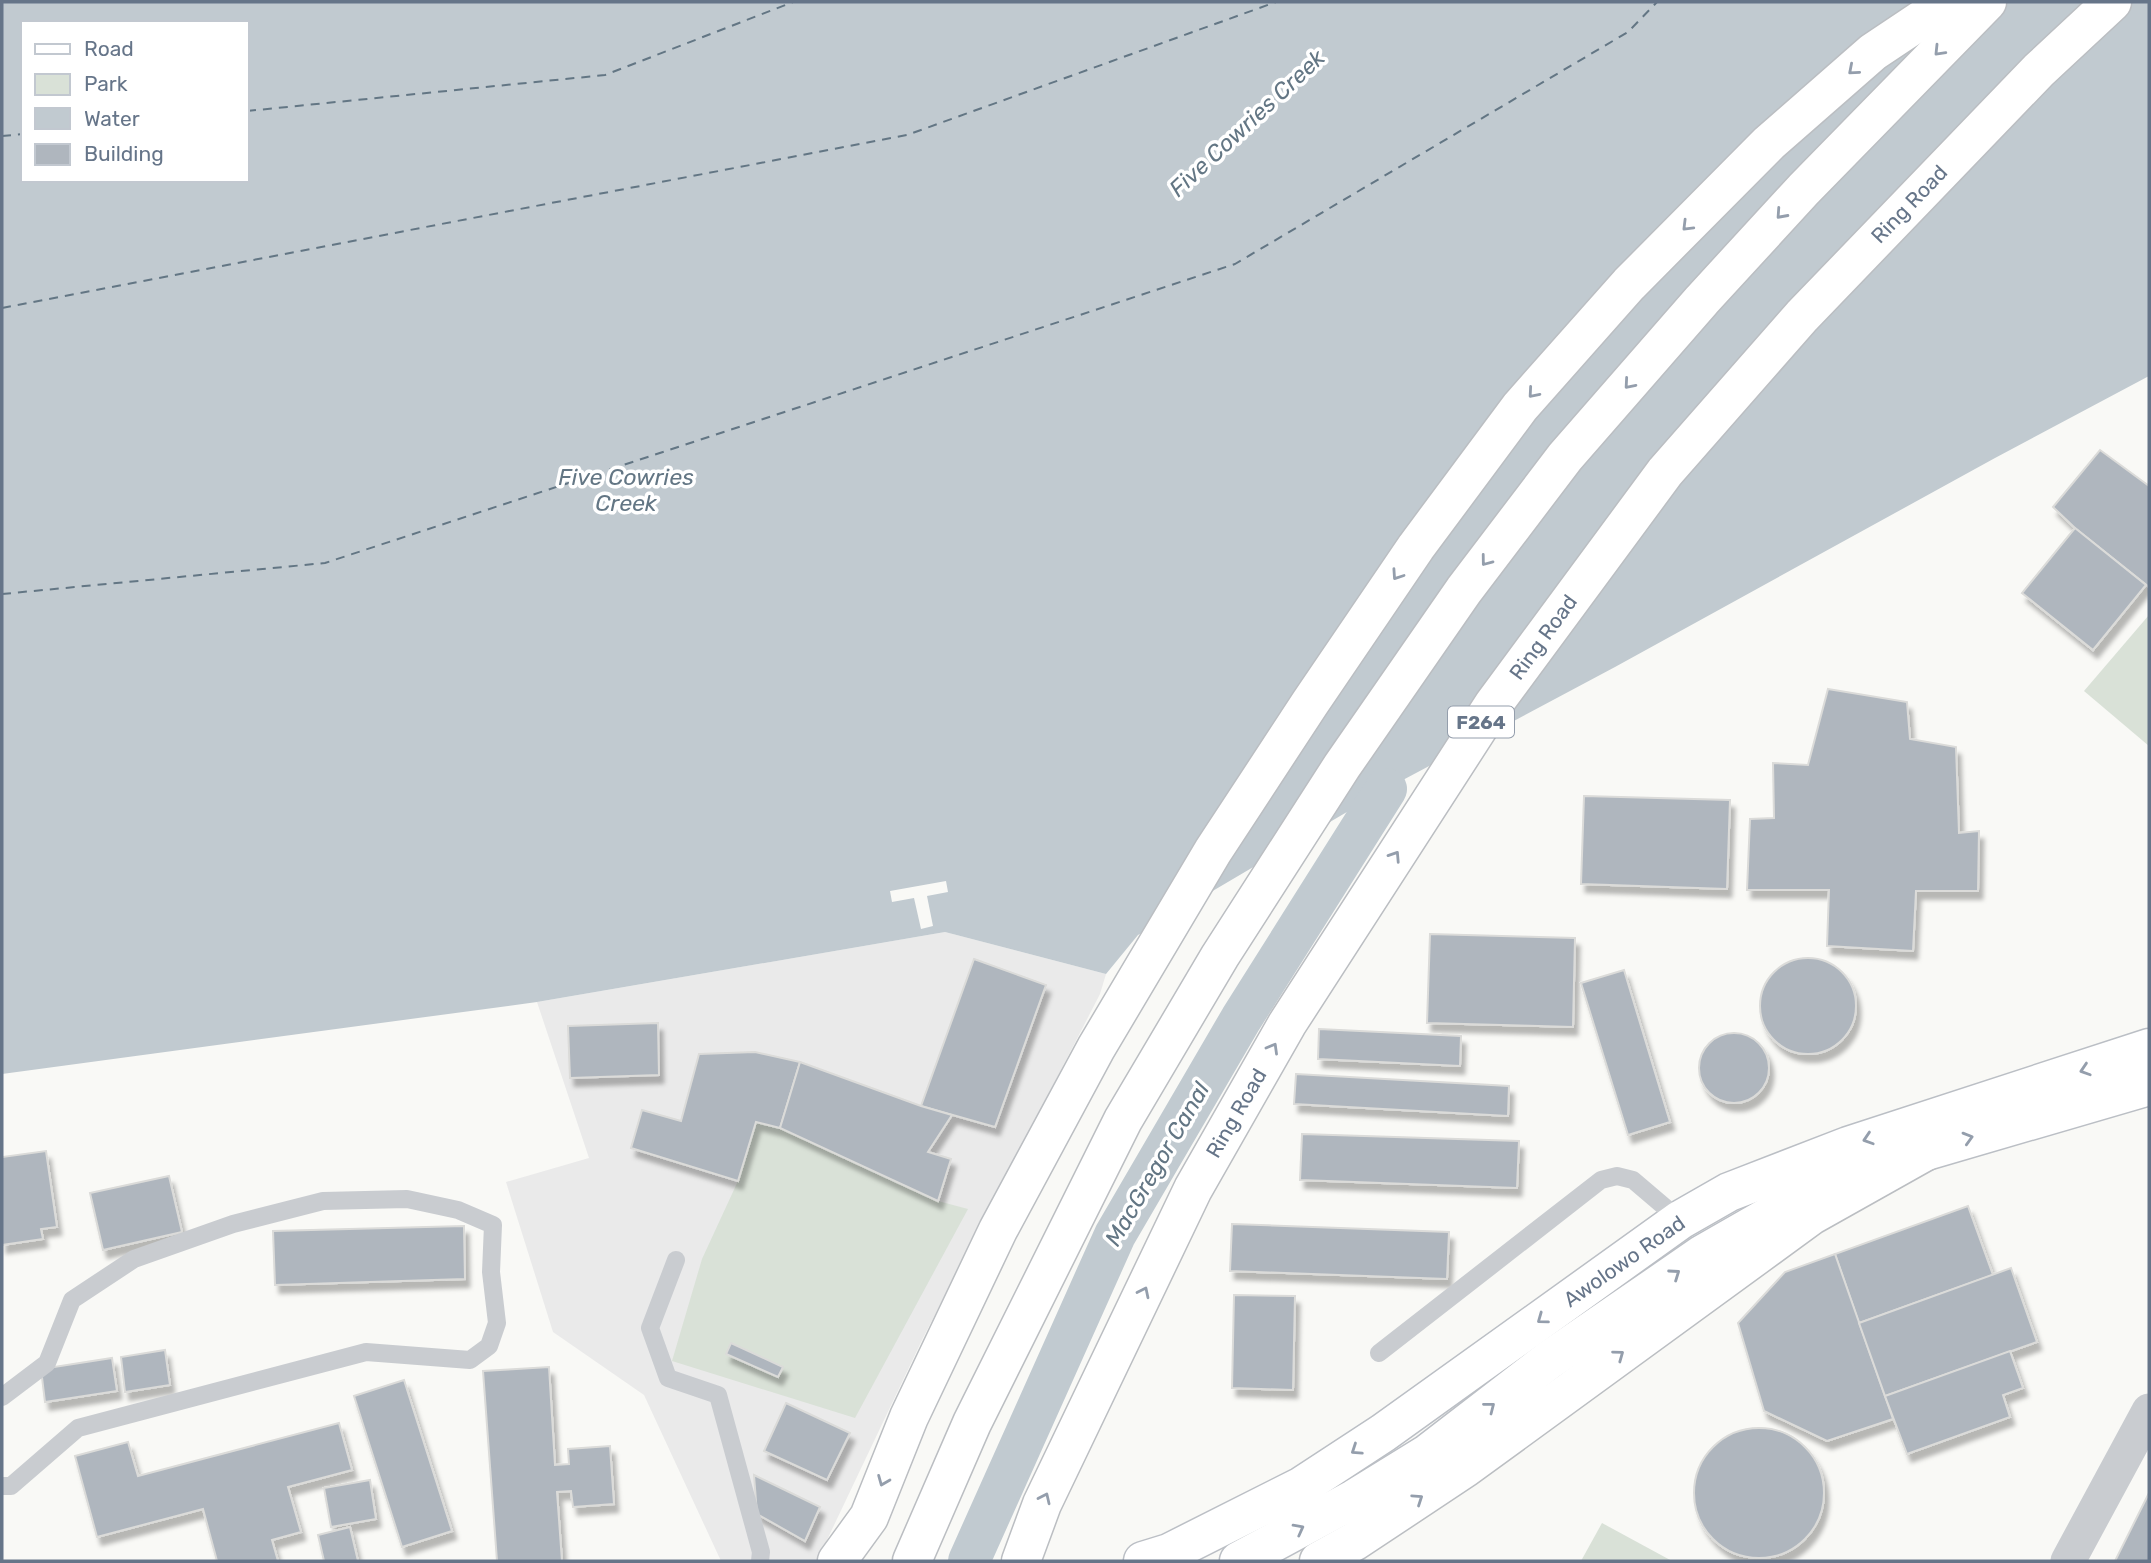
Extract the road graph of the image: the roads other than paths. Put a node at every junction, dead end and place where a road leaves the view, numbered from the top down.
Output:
1 (1948, 2) edge
2 (1987, 2) edge
3 (2112, 2) edge
4 (2149, 1048) edge
5 (2149, 1086) edge
6 (1926, 1151) junction
7 (1680, 1220) junction
8 (676, 1261) dead end
9 (1379, 1353) dead end
10 (2, 1397) edge
11 (2149, 1411) edge
12 (2, 1486) edge
13 (760, 1561) edge
14 (837, 1561) edge
15 (912, 1561) edge
16 (1021, 1561) edge
17 (1143, 1561) edge
18 (1239, 1561) edge
19 (1319, 1561) edge
20 (2068, 1561) edge

1 -> 14 main road
2 -> 15 main road
16 -> 3 main road, Ring Road / F264
4 -> 7 main road, Awolowo Road
6 -> 5 main road, Awolowo Road
18 -> 6 main road, Awolowo Road
19 -> 6 main road
7 - 9 lane
7 -> 17 main road, Awolowo Road
8 - 13 lane
10 - 12 lane
11 - 20 street

